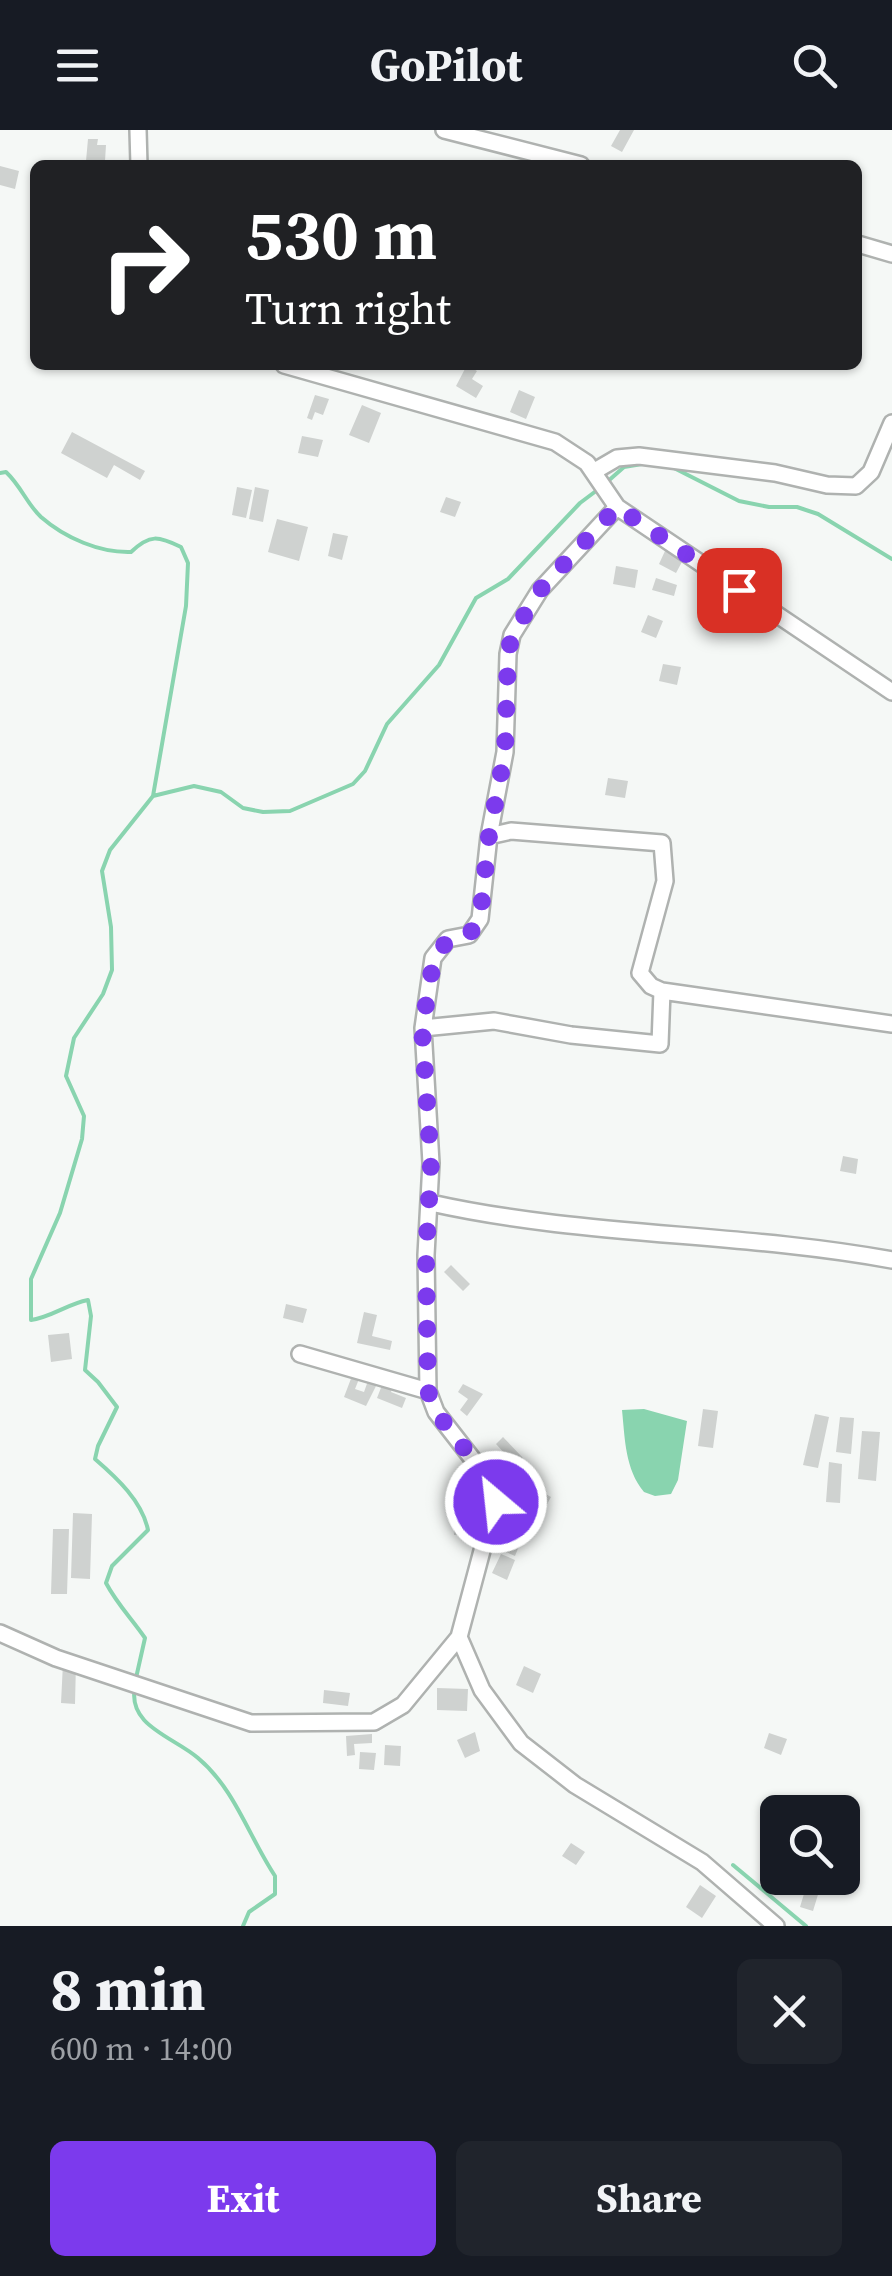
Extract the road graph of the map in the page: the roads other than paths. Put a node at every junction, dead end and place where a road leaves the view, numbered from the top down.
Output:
1 (138, 130) edge
2 (444, 130) edge
3 (139, 160) edge
4 (561, 160) edge
5 (862, 245) edge
6 (892, 254) edge
7 (302, 370) edge
8 (892, 423) edge
9 (595, 475) junction
10 (614, 503) junction
11 (892, 692) edge
12 (489, 836) junction
13 (662, 990) junction
14 (892, 1024) edge
15 (422, 1028) junction
16 (431, 1204) junction
17 (892, 1260) edge
18 (300, 1354) dead end
19 (428, 1391) junction
20 (0, 1632) edge
21 (459, 1637) junction
22 (776, 1926) edge

1 - 3 street
2 - 4 street
5 - 6 street
7 - 9 street
8 - 9 street
9 - 10 street
10 - 11 street
10 - 12 street
12 - 13 street
12 - 15 street
13 - 14 street
13 - 15 street
15 - 16 street
16 - 17 street
16 - 19 street
18 - 19 street
19 - 21 street
20 - 21 street
21 - 22 street

